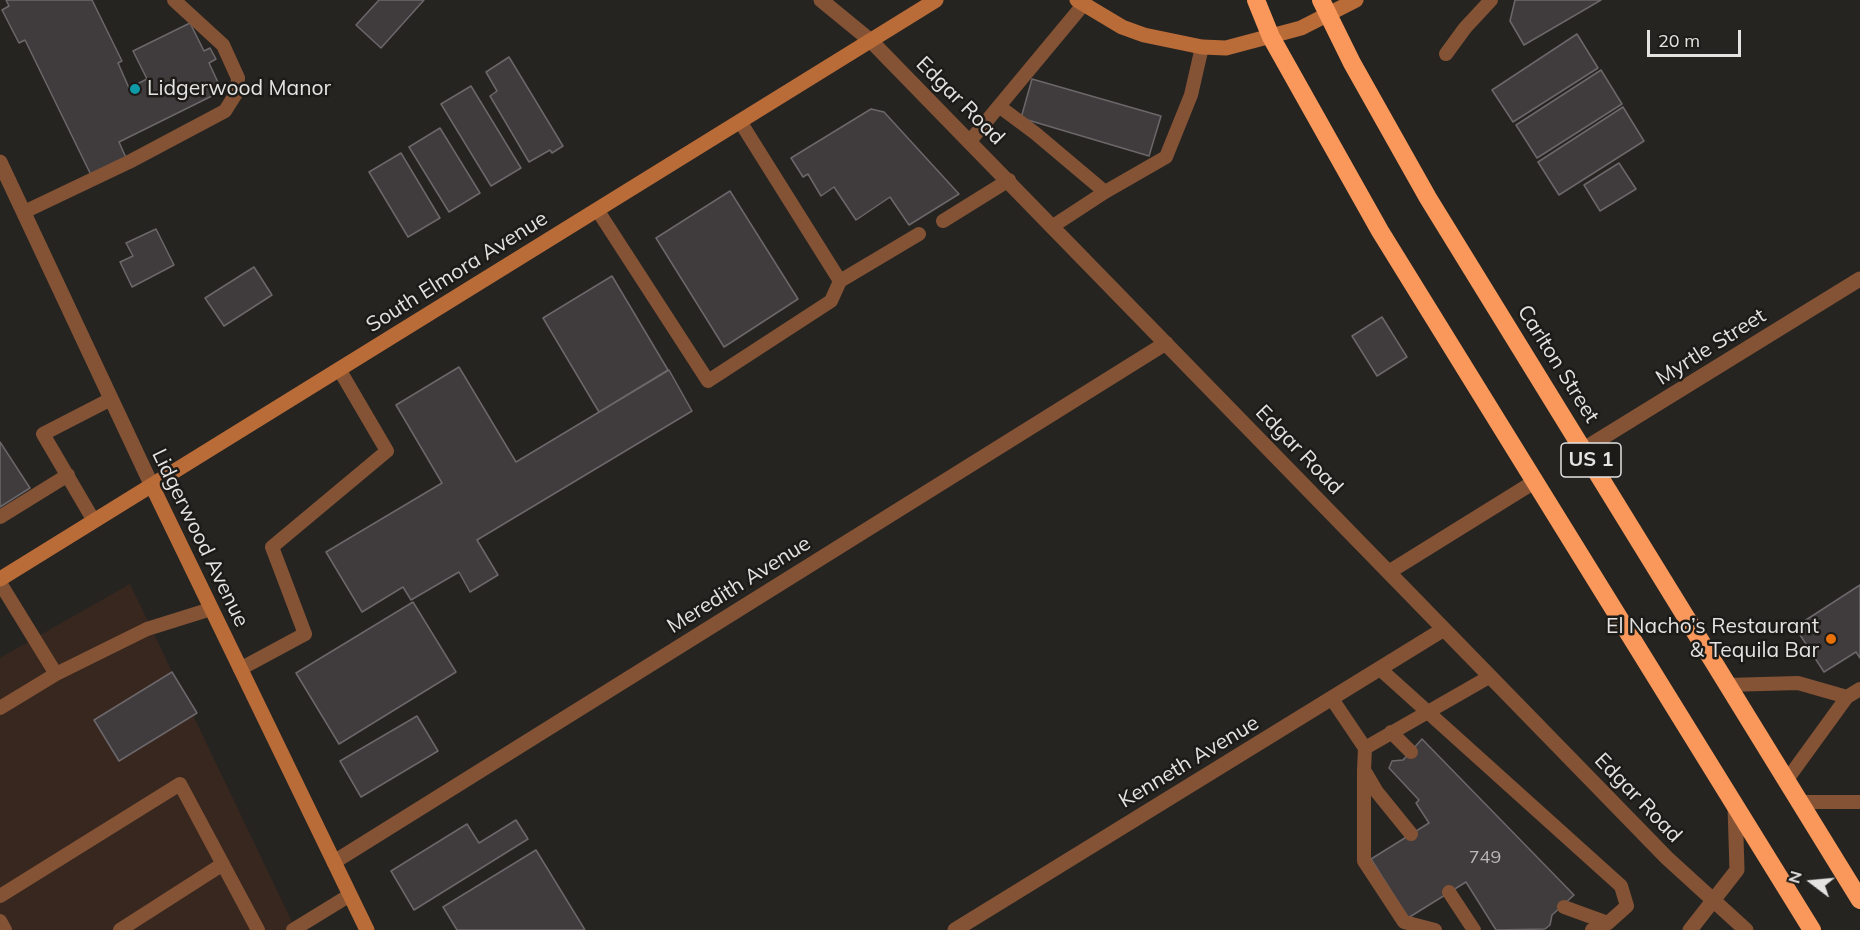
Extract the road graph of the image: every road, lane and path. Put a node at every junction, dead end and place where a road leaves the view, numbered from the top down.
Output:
1 (174, 0) edge
2 (821, 0) edge
3 (936, 0) edge
4 (1256, 0) edge
5 (1356, 0) edge
6 (1491, 0) edge
7 (1080, 2) edge
8 (1324, 8) edge
9 (1271, 37) junction
10 (871, 41) junction
11 (1202, 47) junction
12 (1446, 54) dead end
13 (1000, 107) junction
14 (741, 123) junction
15 (970, 141) junction
16 (0, 162) edge
17 (1009, 180) junction
18 (1105, 192) junction
19 (598, 210) junction
20 (24, 212) junction
21 (943, 221) dead end
22 (1053, 226) junction
23 (919, 234) dead end
24 (1860, 279) edge
25 (840, 281) junction
26 (1166, 343) junction
27 (339, 369) junction
28 (111, 399) junction
29 (1584, 449) junction
30 (68, 475) junction
31 (1534, 482) junction
32 (152, 486) junction
33 (0, 517) edge
34 (94, 521) junction
35 (1389, 572) junction
36 (0, 581) edge
37 (211, 609) junction
38 (1444, 629) junction
39 (240, 669) junction
40 (1380, 669) junction
41 (56, 674) junction
42 (1489, 677) junction
43 (1727, 685) junction
44 (1860, 689) edge
45 (1846, 697) junction
46 (1332, 699) junction
47 (0, 708) edge
48 (1427, 711) junction
49 (1391, 732) junction
50 (1365, 748) junction
51 (1411, 752) dead end
52 (1364, 770) junction
53 (1786, 782) junction
54 (1799, 801) junction
55 (1860, 802) edge
56 (1736, 806) junction
57 (1411, 834) dead end
58 (334, 862) junction
59 (223, 864) junction
60 (1449, 892) dead end
61 (350, 895) junction
62 (0, 896) edge
63 (1860, 900) edge
64 (1714, 901) junction
65 (1564, 907) dead end
66 (0, 921) edge
67 (1608, 923) junction
68 (1808, 927) edge
69 (1694, 929) edge
70 (5, 930) edge
71 (120, 930) edge
72 (258, 930) edge
73 (293, 930) edge
74 (367, 930) edge
75 (955, 930) edge
76 (1435, 930) edge
77 (1474, 930) edge
78 (1592, 930) edge
79 (1746, 930) edge

1 - 20 lane
2 - 10 street, Edgar Road
3 - 10 main road, South Elmora Avenue
4 - 9 highway
5 - 8 main road
6 - 12 lane
7 - 11 main road
7 - 13 lane
8 - 9 main road
8 - 29 highway, Carlton Street / US 1
9 - 11 main road
9 - 31 highway, US 1
10 - 14 main road, South Elmora Avenue
10 - 15 street, Edgar Road
11 - 18 lane
13 - 15 lane
13 - 18 lane
14 - 19 main road, South Elmora Avenue
14 - 25 lane
15 - 17 street, Edgar Road
16 - 20 street, Lidgerwood Avenue
17 - 21 lane
17 - 22 street, Edgar Road
18 - 22 lane
19 - 25 lane
19 - 27 main road, South Elmora Avenue
20 - 28 street, Lidgerwood Avenue
22 - 26 street, Edgar Road
23 - 25 lane
24 - 29 street, Myrtle Street
26 - 35 street, Edgar Road
26 - 58 street, Meredith Avenue
27 - 32 main road, South Elmora Avenue
27 - 39 lane
28 - 30 lane
28 - 32 street, Lidgerwood Avenue
29 - 43 highway, Carlton Street / US 1
30 - 33 lane
30 - 34 lane
31 - 35 street
31 - 56 highway, US 1
32 - 34 main road, South Elmora Avenue
32 - 37 main road, Lidgerwood Avenue
34 - 36 main road, South Elmora Avenue
35 - 38 street, Edgar Road
36 - 41 lane
37 - 39 main road, Lidgerwood Avenue
37 - 41 lane
38 - 40 street, Kenneth Avenue
38 - 42 street, Edgar Road
39 - 58 main road, Lidgerwood Avenue
40 - 46 street, Kenneth Avenue
40 - 48 lane
41 - 47 lane
42 - 48 lane
42 - 64 street, Edgar Road
43 - 45 lane
43 - 53 highway, Carlton Street / US 1
44 - 45 lane
45 - 53 lane
46 - 50 lane
46 - 75 street, Kenneth Avenue
48 - 49 lane
48 - 67 lane
49 - 50 lane
49 - 51 lane
50 - 52 lane
52 - 57 lane
52 - 76 lane
53 - 54 highway, Carlton Street / US 1
54 - 55 lane
54 - 63 highway, Carlton Street / US 1
56 - 64 street
56 - 68 highway, US 1
58 - 61 main road, Lidgerwood Avenue
59 - 62 lane
59 - 71 lane
59 - 72 lane
60 - 77 lane
61 - 73 lane
61 - 74 main road, Lidgerwood Avenue
64 - 69 street
64 - 79 street, Edgar Road
65 - 67 lane
66 - 70 lane
67 - 78 lane

